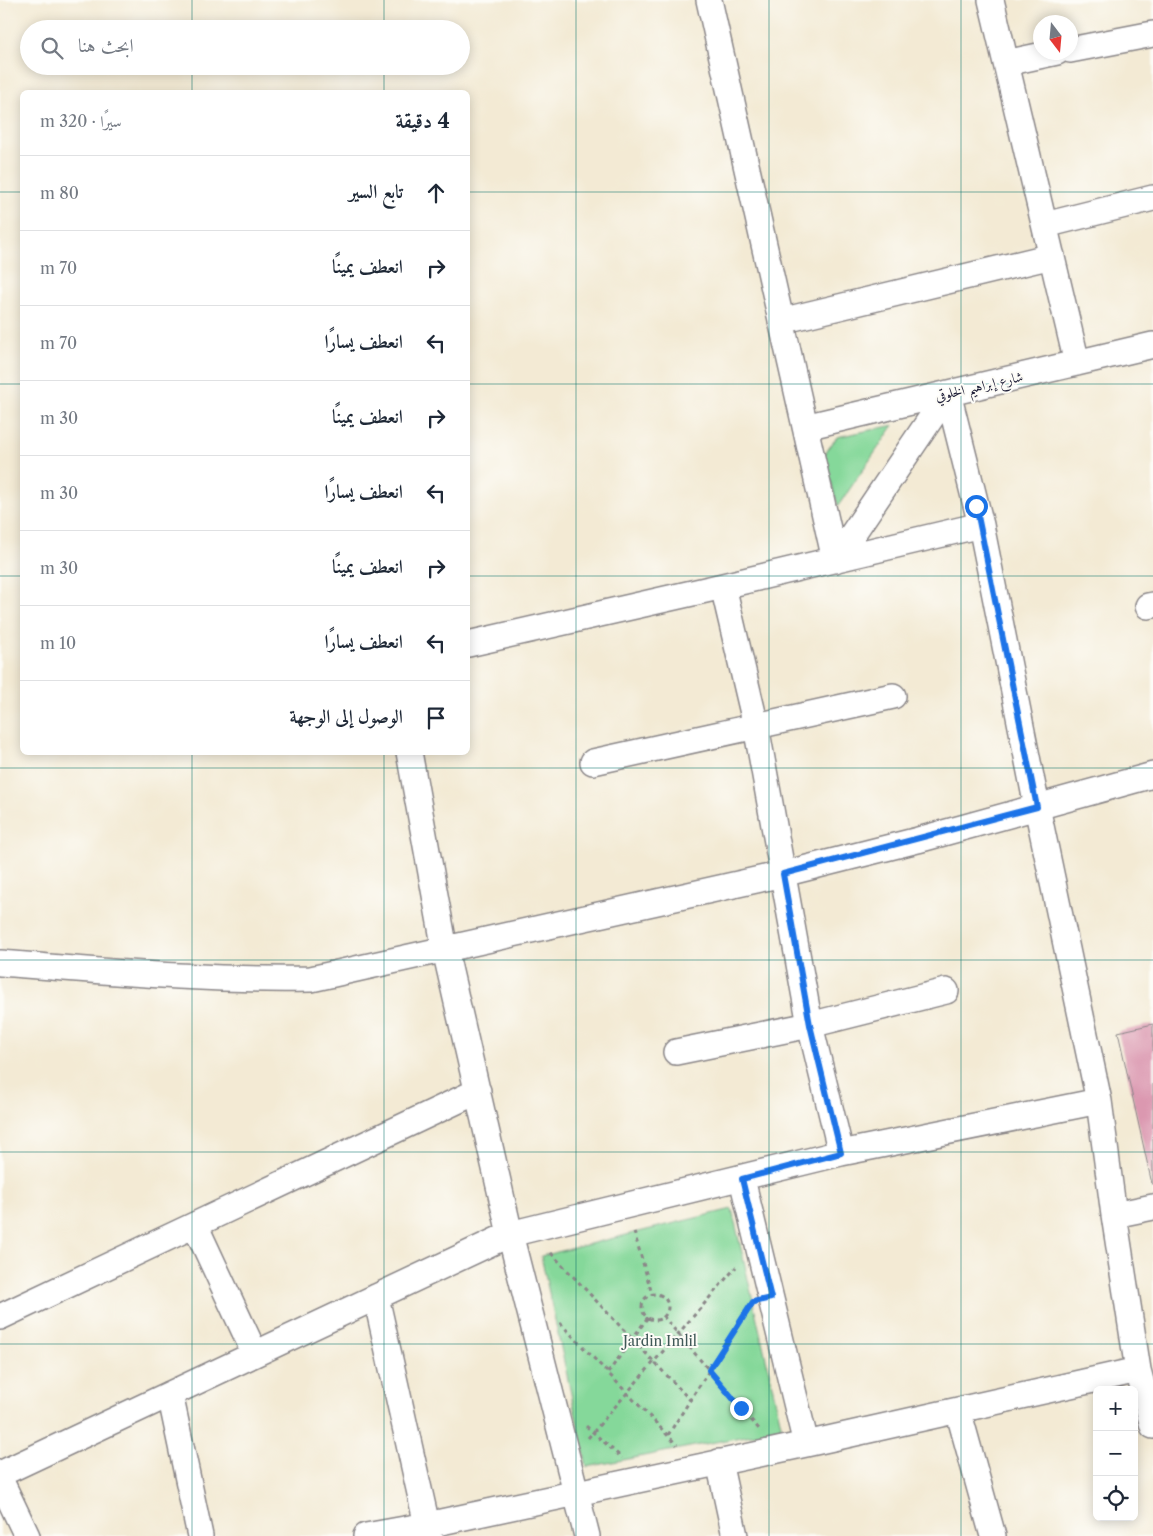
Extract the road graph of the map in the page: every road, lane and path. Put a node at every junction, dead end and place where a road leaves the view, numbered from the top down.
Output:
1 (709, 0) edge
2 (990, 0) edge
3 (1153, 34) edge
4 (1078, 48) edge
5 (1033, 57) edge
6 (1006, 63) junction
7 (1153, 198) edge
8 (1044, 226) junction
9 (1052, 256) junction
10 (781, 321) junction
11 (1153, 345) edge
12 (1077, 363) junction
13 (948, 393) junction
14 (805, 426) junction
15 (981, 526) junction
16 (835, 560) junction
17 (723, 586) junction
18 (470, 644) edge
19 (893, 696) dead end
20 (756, 726) junction
21 (410, 755) edge
22 (593, 762) dead end
23 (1153, 775) edge
24 (1037, 807) junction
25 (783, 874) junction
26 (445, 950) junction
27 (0, 963) edge
28 (946, 991) dead end
29 (810, 1025) junction
30 (676, 1052) dead end
31 (478, 1091) junction
32 (1099, 1101) junction
33 (841, 1153) junction
34 (742, 1179) junction
35 (1153, 1207) edge
36 (1114, 1215) junction
37 (194, 1225) junction
38 (634, 1232) dead end
39 (510, 1234) junction
40 (551, 1253) dead end
41 (736, 1267) dead end
42 (652, 1294) junction
43 (376, 1297) junction
44 (771, 1298) junction
45 (663, 1316) junction
46 (0, 1317) edge
47 (648, 1317) junction
48 (532, 1322) junction
49 (678, 1334) junction
50 (632, 1339) junction
51 (255, 1354) junction
52 (654, 1362) junction
53 (709, 1370) junction
54 (1138, 1370) junction
55 (608, 1373) junction
56 (627, 1393) junction
57 (170, 1394) junction
58 (690, 1400) junction
59 (958, 1410) junction
60 (582, 1422) dead end
61 (1153, 1426) edge
62 (593, 1432) junction
63 (763, 1433) dead end
64 (668, 1436) junction
65 (806, 1444) junction
66 (582, 1445) dead end
67 (681, 1449) dead end
68 (625, 1460) dead end
69 (719, 1462) junction
70 (0, 1474) edge
71 (0, 1479) edge
72 (576, 1492) junction
73 (429, 1530) edge
74 (27, 1536) edge
75 (200, 1536) edge
76 (366, 1536) edge
77 (588, 1536) edge
78 (735, 1536) edge
79 (993, 1536) edge

1 - 10 street
2 - 6 street
3 - 4 street
5 - 6 street
6 - 8 street
7 - 8 street
8 - 9 street
9 - 10 street
9 - 12 street
10 - 14 street
11 - 12 street, شارع إبراهيم الخلوقي
12 - 13 street, شارع إبراهيم الخلوقي
13 - 14 street, شارع إبراهيم الخلوقي
13 - 15 street
13 - 16 street
14 - 16 street
15 - 16 street
15 - 24 street
16 - 17 street
17 - 18 street
17 - 20 street
19 - 20 street
20 - 22 street
20 - 25 street
21 - 26 street
23 - 24 street
24 - 25 street
24 - 32 street
25 - 26 street
25 - 29 street
26 - 27 street
26 - 31 street
28 - 29 street
29 - 30 street
29 - 33 street
31 - 37 street
31 - 39 street
32 - 33 street
32 - 36 street
33 - 34 street
34 - 39 street
34 - 44 street
35 - 36 street
36 - 54 street
37 - 46 street
37 - 51 street
38 - 42 path
39 - 43 street
39 - 48 street
40 - 50 path
41 - 49 path
42 - 45 path
42 - 47 path
43 - 51 street
43 - 73 street
44 - 53 path
44 - 65 street
45 - 47 path
45 - 49 path
47 - 50 path
48 - 55 path
48 - 72 street
49 - 52 path
49 - 53 path
50 - 52 path
50 - 55 path
51 - 57 street
52 - 56 path
52 - 58 path
53 - 58 path
53 - 63 path
54 - 59 street
54 - 61 street
55 - 56 path
56 - 62 path
56 - 64 path
57 - 70 street
57 - 75 street
58 - 64 path
59 - 65 street
59 - 79 street
60 - 62 path
62 - 66 path
62 - 68 path
64 - 67 path
65 - 69 street
69 - 72 street
69 - 78 street
71 - 74 street
72 - 73 street
72 - 77 street
73 - 76 street

